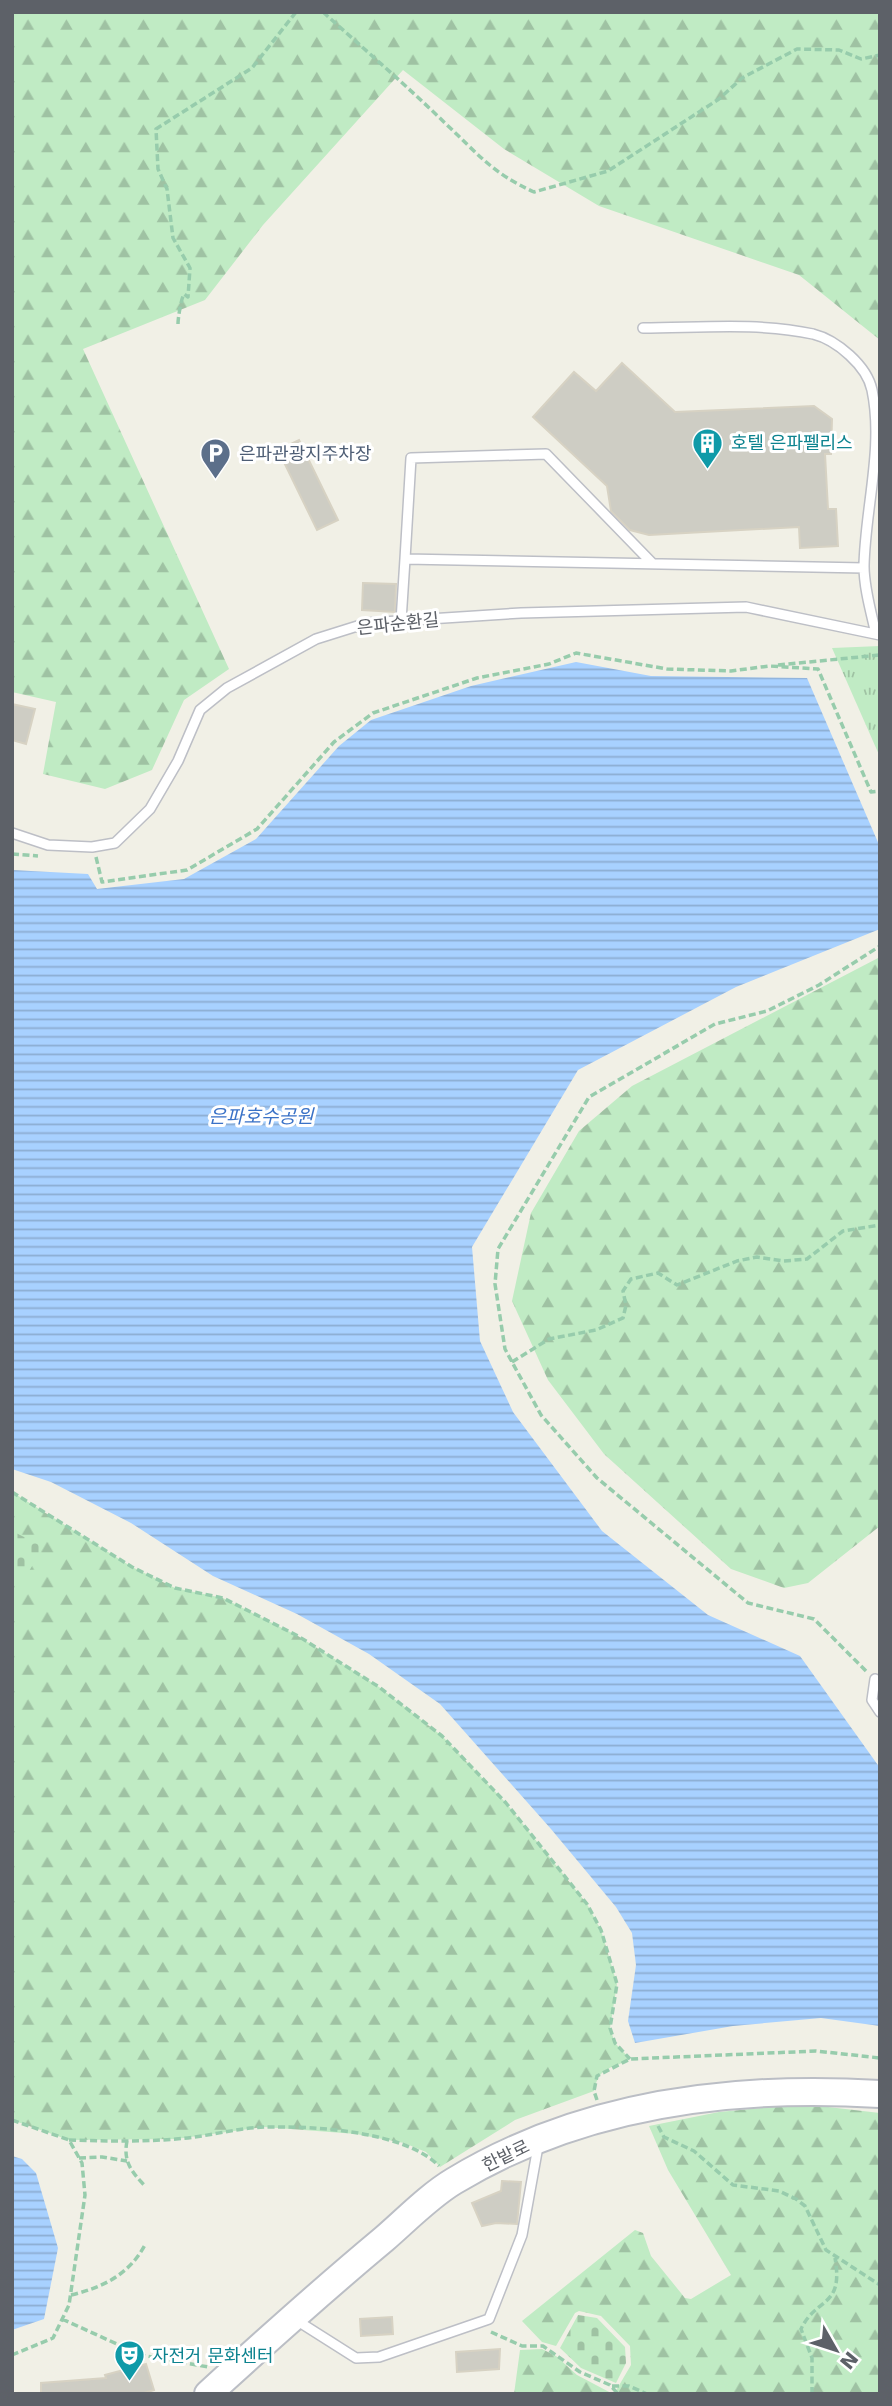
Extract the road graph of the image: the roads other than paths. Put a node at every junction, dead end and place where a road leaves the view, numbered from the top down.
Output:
1 (643, 328) dead end
2 (405, 559) junction
3 (653, 564) junction
4 (864, 568) junction
5 (401, 621) junction
6 (878, 634) edge
7 (12, 833) edge
8 (875, 1679) road end
9 (880, 1713) edge
10 (880, 2094) edge
11 (533, 2143) junction
12 (292, 2318) junction
13 (208, 2394) edge

1 - 4 lane
2 - 3 lane
2 - 3 lane
2 - 5 lane
3 - 4 lane
4 - 6 lane
5 - 6 lane, 은파순환길
5 - 7 lane, 은파순환길
8 - 9 lane
10 - 11 street, 한밭로
11 - 12 street, 한밭로
11 - 12 lane
12 - 13 street, 한밭로

